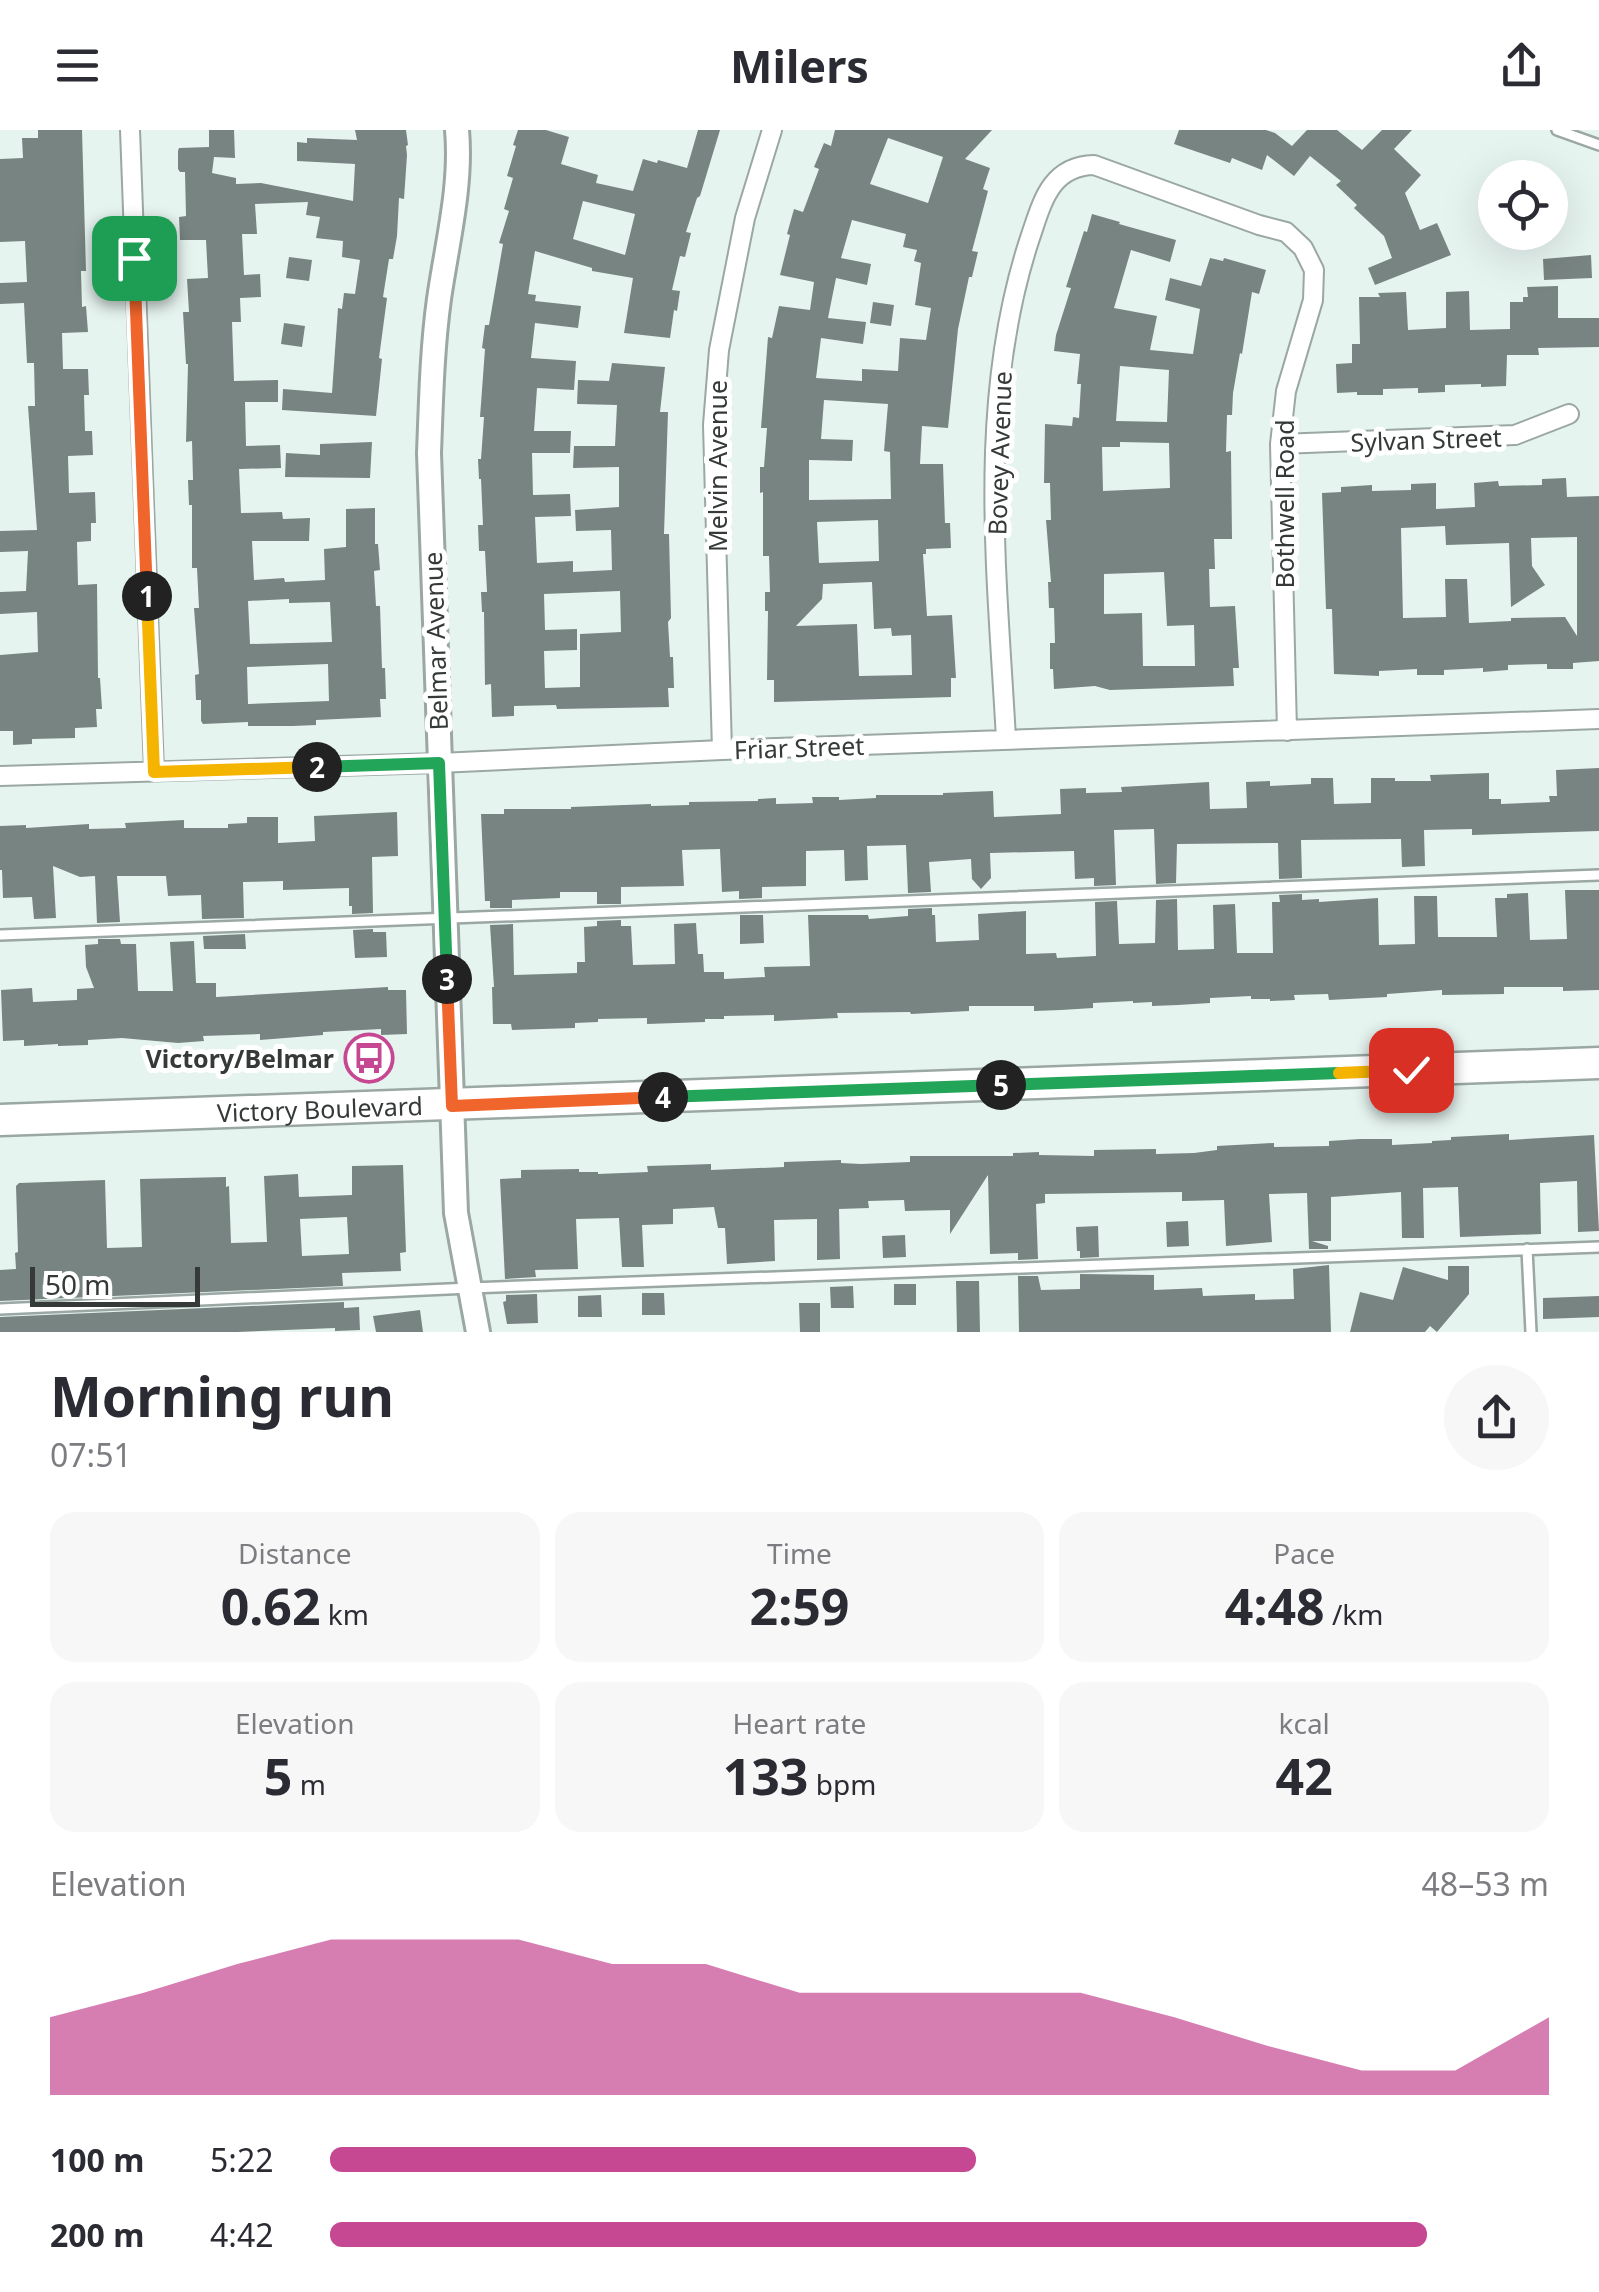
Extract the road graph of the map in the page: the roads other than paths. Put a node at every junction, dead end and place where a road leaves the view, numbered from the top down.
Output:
1 (130, 130) edge
2 (457, 130) edge
3 (772, 130) edge
4 (1557, 130) edge
5 (1599, 145) edge
6 (1059, 176) joint
7 (1568, 414) dead end
8 (1280, 444) junction
9 (1599, 718) edge
10 (1288, 731) junction
11 (1006, 740) junction
12 (722, 750) junction
13 (439, 763) junction
14 (154, 772) junction
15 (0, 776) edge
16 (1599, 875) edge
17 (445, 920) junction
18 (0, 935) edge
19 (1599, 1063) edge
20 (452, 1106) junction
21 (0, 1120) edge
22 (1599, 1246) edge
23 (1528, 1249) junction
24 (470, 1288) junction
25 (0, 1309) edge
26 (478, 1332) edge
27 (1531, 1332) edge

1 - 14 street
2 - 13 street, Belmar Avenue
3 - 12 street, Melvin Avenue
4 - 5 lane
6 - 8 street, Bothwell Road
6 - 11 street, Bovey Avenue
7 - 8 street, Sylvan Street
8 - 10 street, Bothwell Road
9 - 10 street, Friar Street
10 - 11 street, Friar Street
11 - 12 street, Friar Street
12 - 13 street, Friar Street
13 - 14 street, Friar Street
13 - 17 street, Belmar Avenue
14 - 15 street, Friar Street
16 - 17 lane
17 - 18 lane
17 - 20 street, Belmar Avenue
19 - 20 main road, Victory Boulevard
20 - 21 main road, Victory Boulevard
20 - 24 street, Belmar Avenue
22 - 23 lane
23 - 24 lane
23 - 27 lane
24 - 25 lane
24 - 26 street, Belmar Avenue

